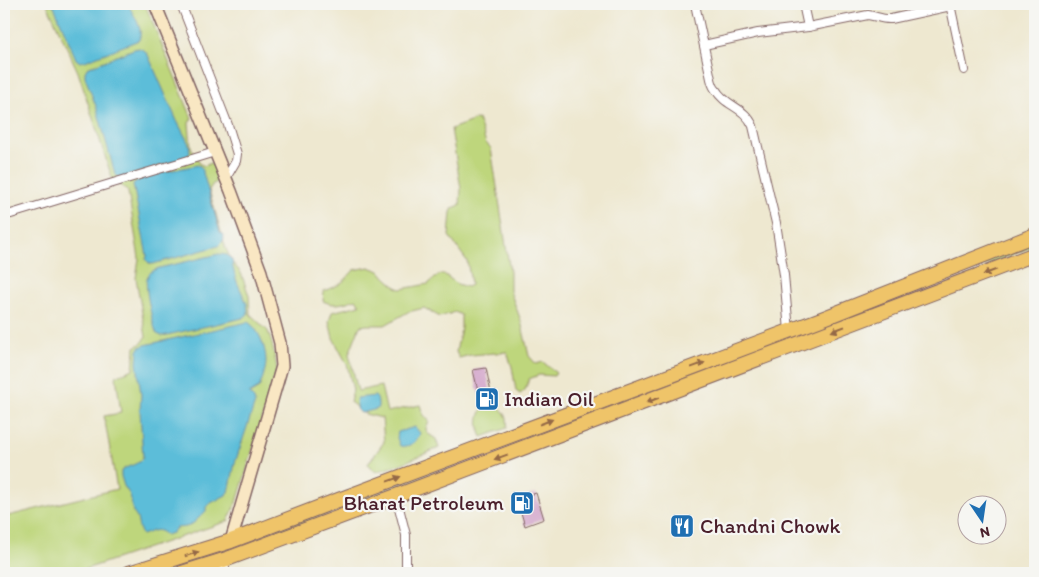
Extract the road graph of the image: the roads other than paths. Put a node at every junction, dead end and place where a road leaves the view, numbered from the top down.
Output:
1 (154, 4) edge
2 (180, 4) edge
3 (695, 4) edge
4 (803, 4) edge
5 (950, 5) edge
6 (808, 27) junction
7 (704, 45) junction
8 (964, 70) dead end
9 (215, 152) junction
10 (226, 178) junction
11 (4, 215) edge
12 (1035, 235) edge
13 (1035, 254) edge
14 (790, 331) junction
15 (396, 496) junction
16 (231, 541) junction
17 (227, 559) junction
18 (129, 573) edge
19 (182, 573) edge
20 (223, 573) edge
21 (406, 573) edge

1 - 9 street
2 - 10 street
3 - 7 street
4 - 6 street
5 - 6 street
5 - 8 street
6 - 7 street
7 - 14 street
9 - 10 street
9 - 11 street
10 - 16 street
12 - 14 highway
13 -> 15 highway
16 -> 14 highway
15 - 17 highway
15 - 21 street
18 -> 16 highway
17 - 19 highway
17 - 20 street

